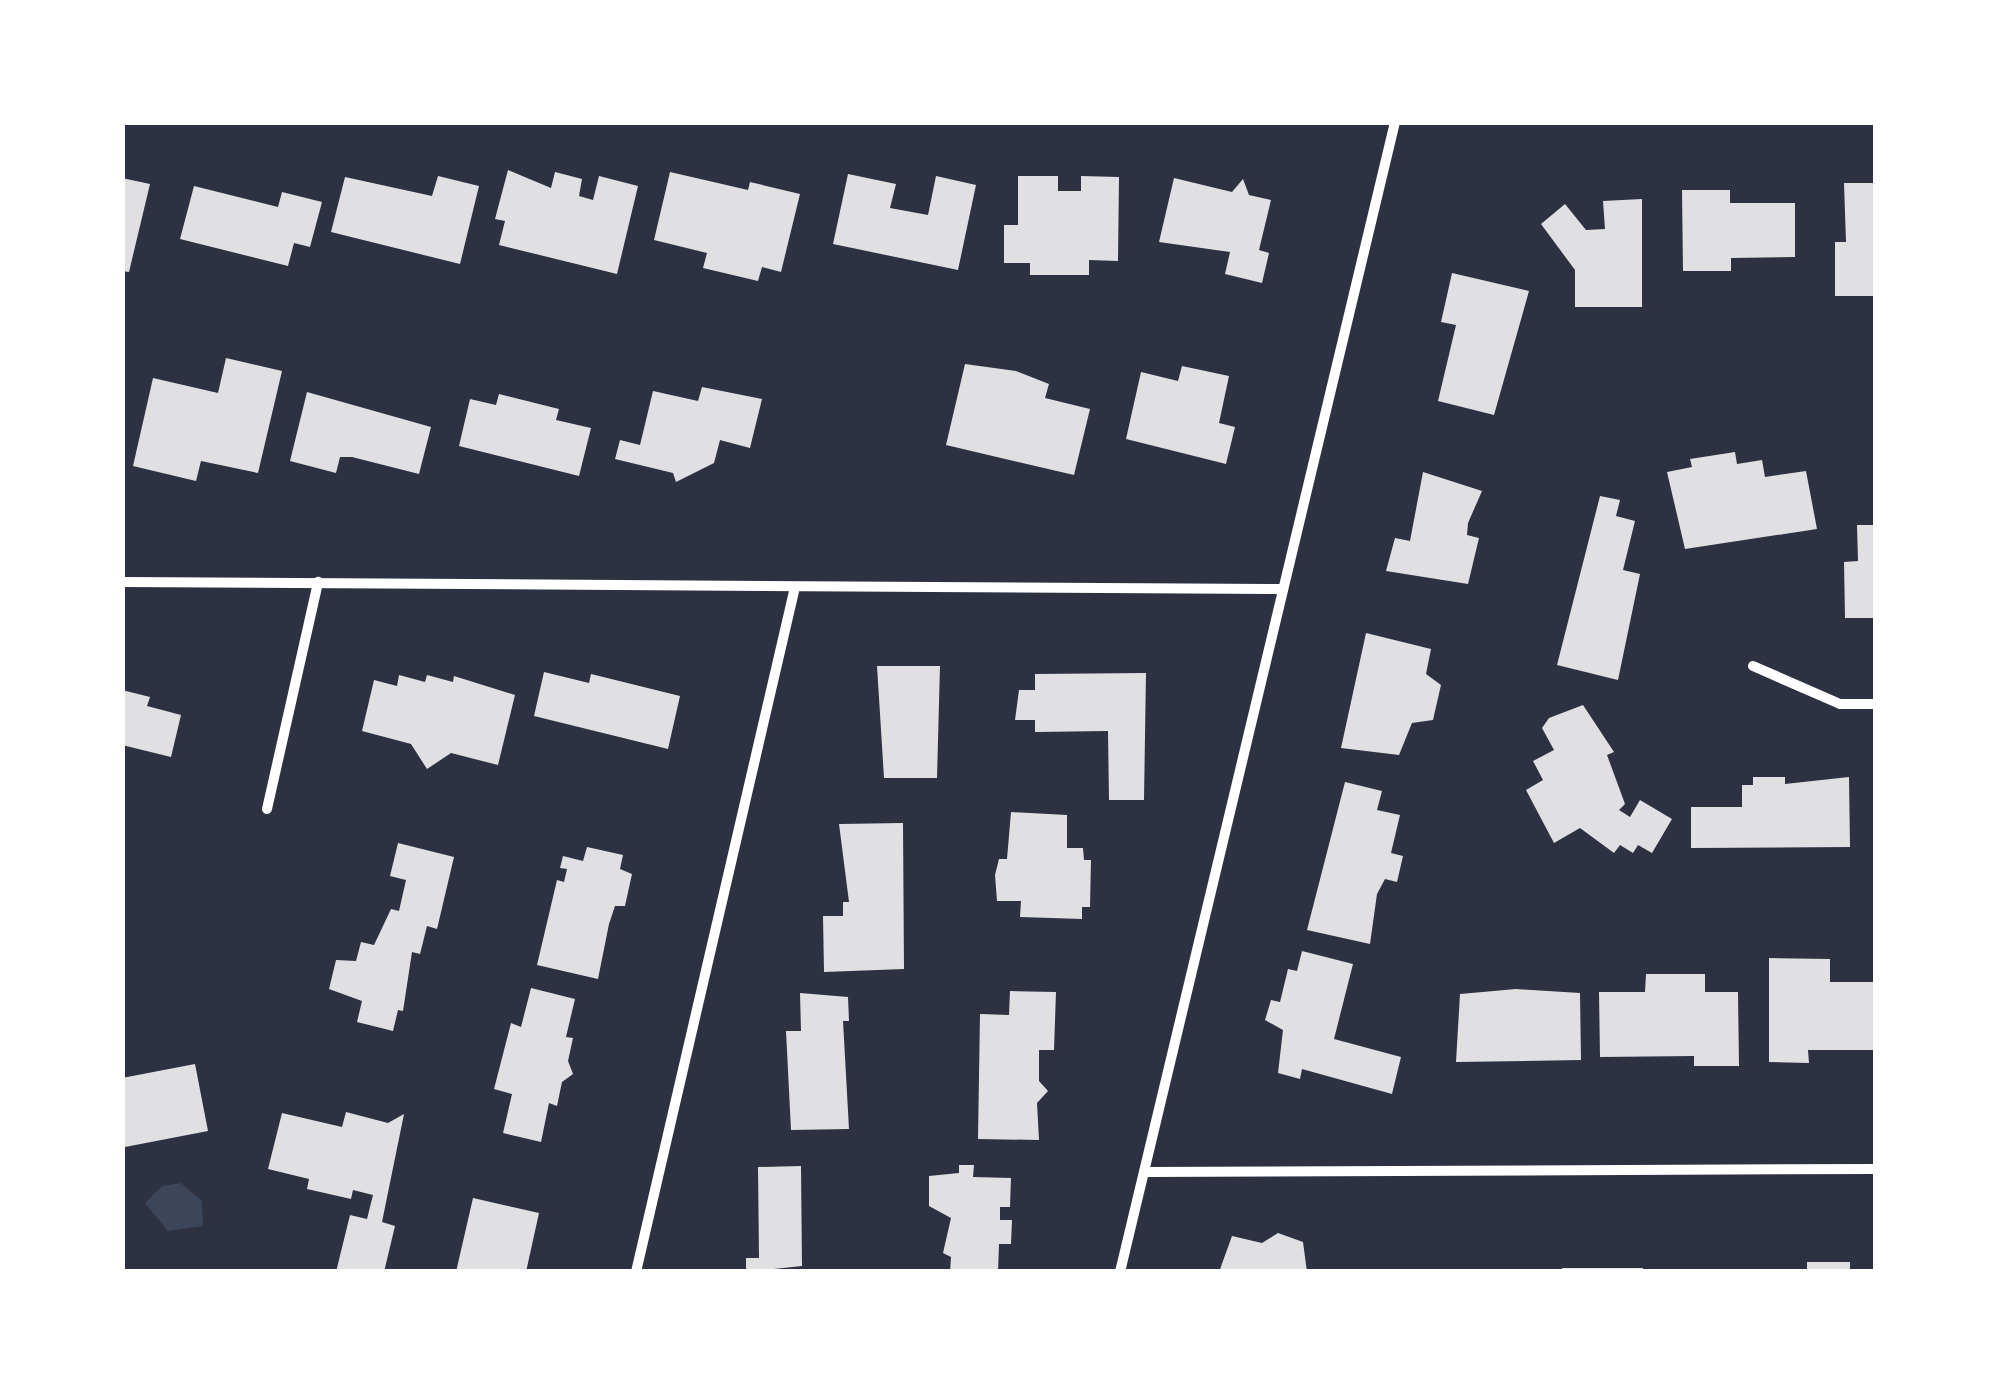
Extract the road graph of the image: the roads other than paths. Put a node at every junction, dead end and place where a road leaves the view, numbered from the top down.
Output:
1 (1395, 122) edge
2 (122, 582) edge
3 (318, 582) junction
4 (794, 588) junction
5 (1281, 589) junction
6 (1753, 666) dead end
7 (1876, 704) edge
8 (267, 809) dead end
9 (1876, 1169) edge
10 (1147, 1172) junction
11 (636, 1272) edge
12 (1120, 1272) edge

1 - 5 street
2 - 3 street
3 - 4 street
3 - 8 street
4 - 5 street
4 - 11 street
5 - 10 street
6 - 7 street
9 - 10 street
10 - 12 street

